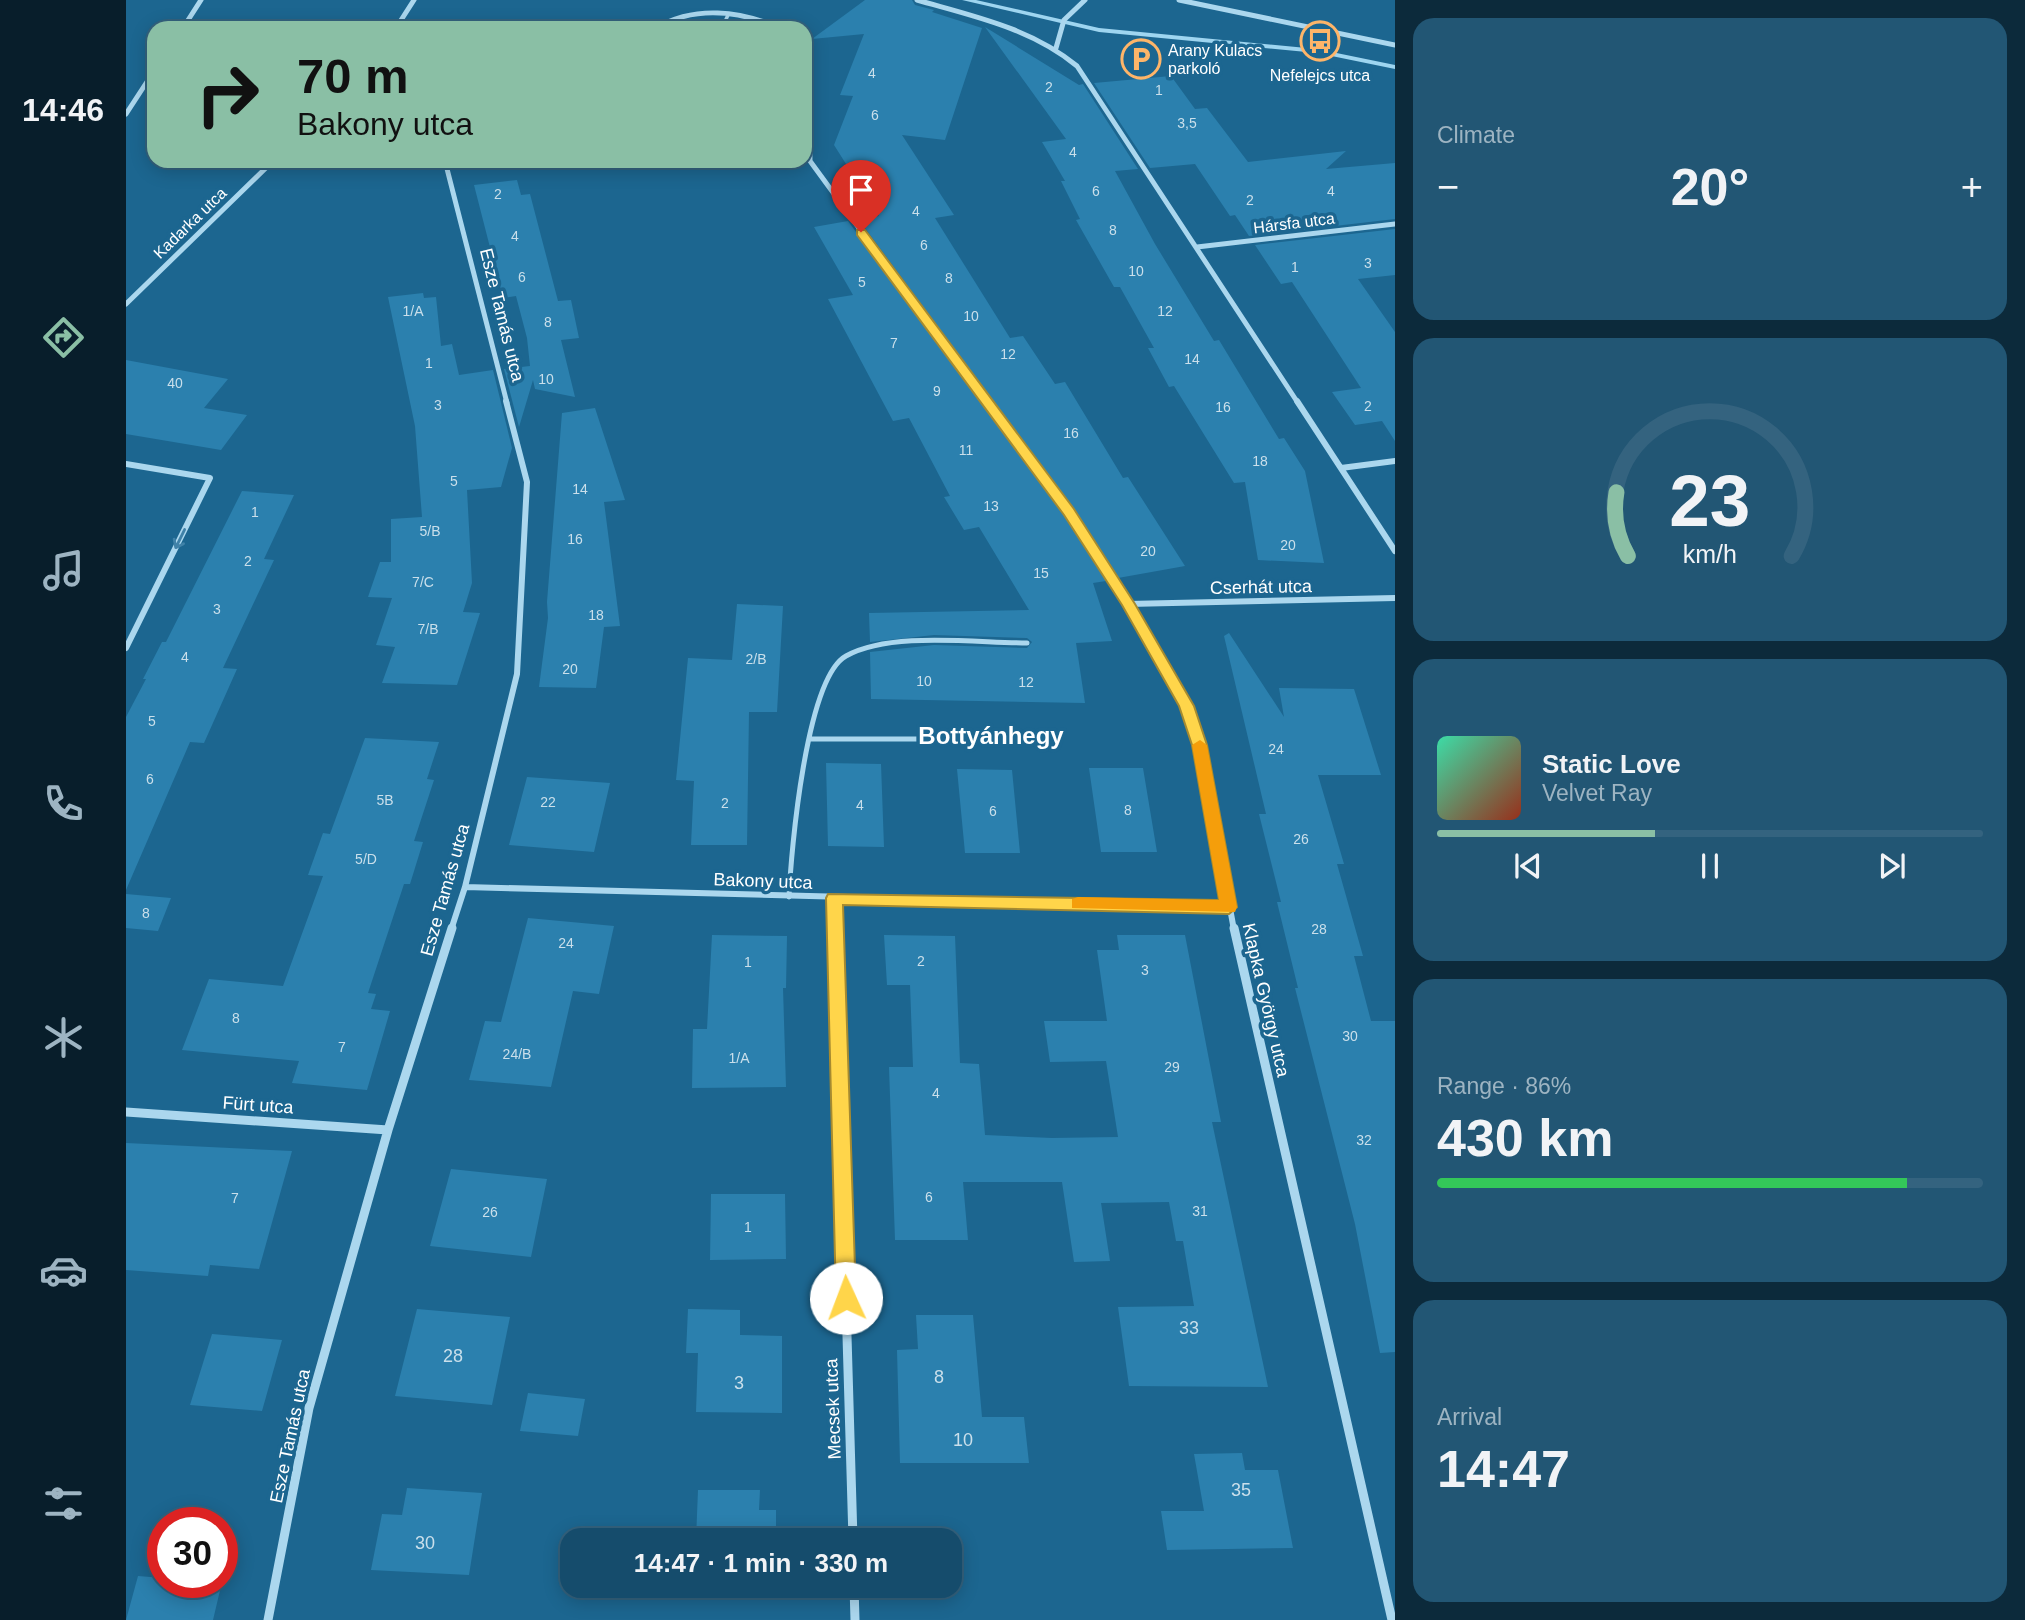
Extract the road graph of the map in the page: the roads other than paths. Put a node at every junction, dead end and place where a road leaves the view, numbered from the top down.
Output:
1 (201, 0) edge
2 (414, 0) edge
3 (918, 0) edge
4 (1085, 0) edge
5 (1179, 0) edge
6 (728, 15) junction
7 (188, 21) edge
8 (400, 21) edge
9 (672, 21) edge
10 (725, 21) edge
11 (765, 21) edge
12 (1395, 45) edge
13 (1056, 48) junction
14 (147, 82) edge
15 (126, 114) edge
16 (812, 164) edge
17 (266, 168) edge
18 (447, 168) edge
19 (1395, 224) edge
20 (1196, 247) junction
21 (126, 304) edge
22 (1395, 461) edge
23 (126, 464) edge
24 (1341, 468) junction
25 (1395, 551) edge
26 (1395, 598) edge
27 (1128, 604) junction
28 (1027, 643) dead end
29 (126, 648) edge
30 (809, 738) junction
31 (1012, 739) dead end
32 (465, 887) junction
33 (789, 897) junction
34 (834, 898) junction
35 (1229, 907) junction
36 (126, 1112) edge
37 (388, 1130) junction
38 (853, 1528) edge
39 (854, 1598) edge
40 (268, 1620) edge
41 (855, 1620) edge
42 (1392, 1620) edge

1 - 7 street
2 - 8 street
3 - 13 street
4 - 13 street
5 - 12 street
6 - 9 street
6 - 10 lane
6 - 11 street
13 - 20 street
14 - 15 street
16 - 27 street, Klapka György utca
17 - 21 street, Kadarka utca
18 - 32 street, Esze Tamás utca
19 - 20 street, Hársfa utca
20 - 24 street
22 - 24 street
23 -> 29 street
24 - 25 street
26 - 27 street, Cserhát utca
27 - 35 street, Klapka György utca
28 - 30 lane
30 - 31 lane
30 - 33 lane
32 - 33 street, Bakony utca
32 - 37 street, Esze Tamás utca
33 - 34 street, Bakony utca
34 - 35 street, Bakony utca
34 - 38 street, Mecsek utca
35 - 42 street, Klapka György utca
36 - 37 street, Fürt utca
37 - 40 street, Esze Tamás utca
39 - 41 street

